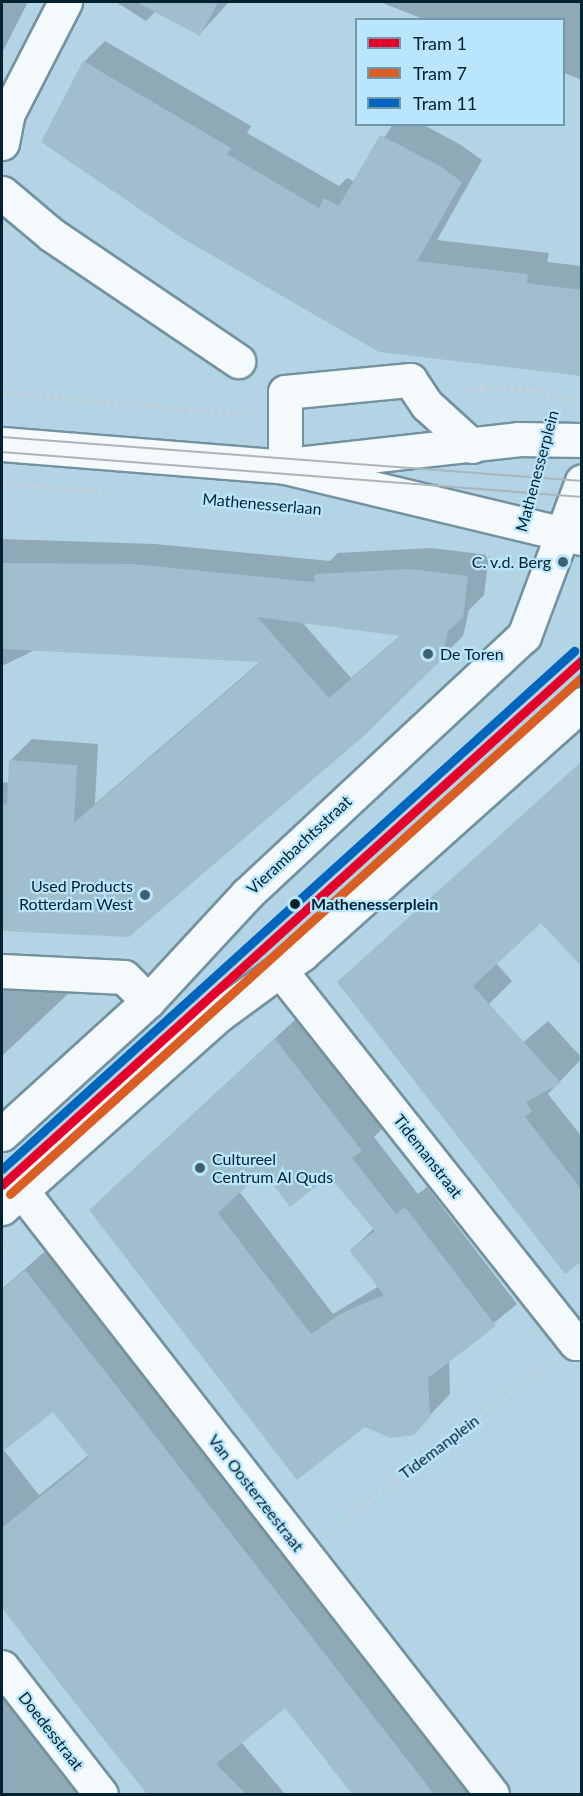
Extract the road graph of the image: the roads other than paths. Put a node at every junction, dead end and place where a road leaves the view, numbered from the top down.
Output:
1 (66, 2) edge
2 (2, 142) edge
3 (2, 193) edge
4 (238, 361) dead end
5 (582, 440) edge
6 (2, 444) edge
7 (472, 446) junction
8 (285, 467) junction
9 (582, 481) edge
10 (571, 536) edge
11 (582, 704) edge
12 (280, 970) junction
13 (2, 971) edge
14 (148, 1001) junction
15 (2, 1134) edge
16 (11, 1199) edge
17 (579, 1340) edge
18 (2, 1667) edge
19 (101, 1794) edge
20 (492, 1794) edge

1 - 2 street
3 - 4 street
5 - 7 street, Mathenesserlaan
6 - 8 street, Mathenesserlaan
7 - 8 street, Mathenesserlaan
7 - 8 street
8 - 10 street, Mathenesserlaan
9 - 10 street
10 - 14 street, Vierambachtsstraat
11 - 12 street
12 - 16 street
12 - 17 street, Tidemanstraat
13 - 14 street
14 - 15 street, Vierambachtsstraat
16 - 20 street, Van Oosterzeestraat
18 - 19 street, Doedesstraat

